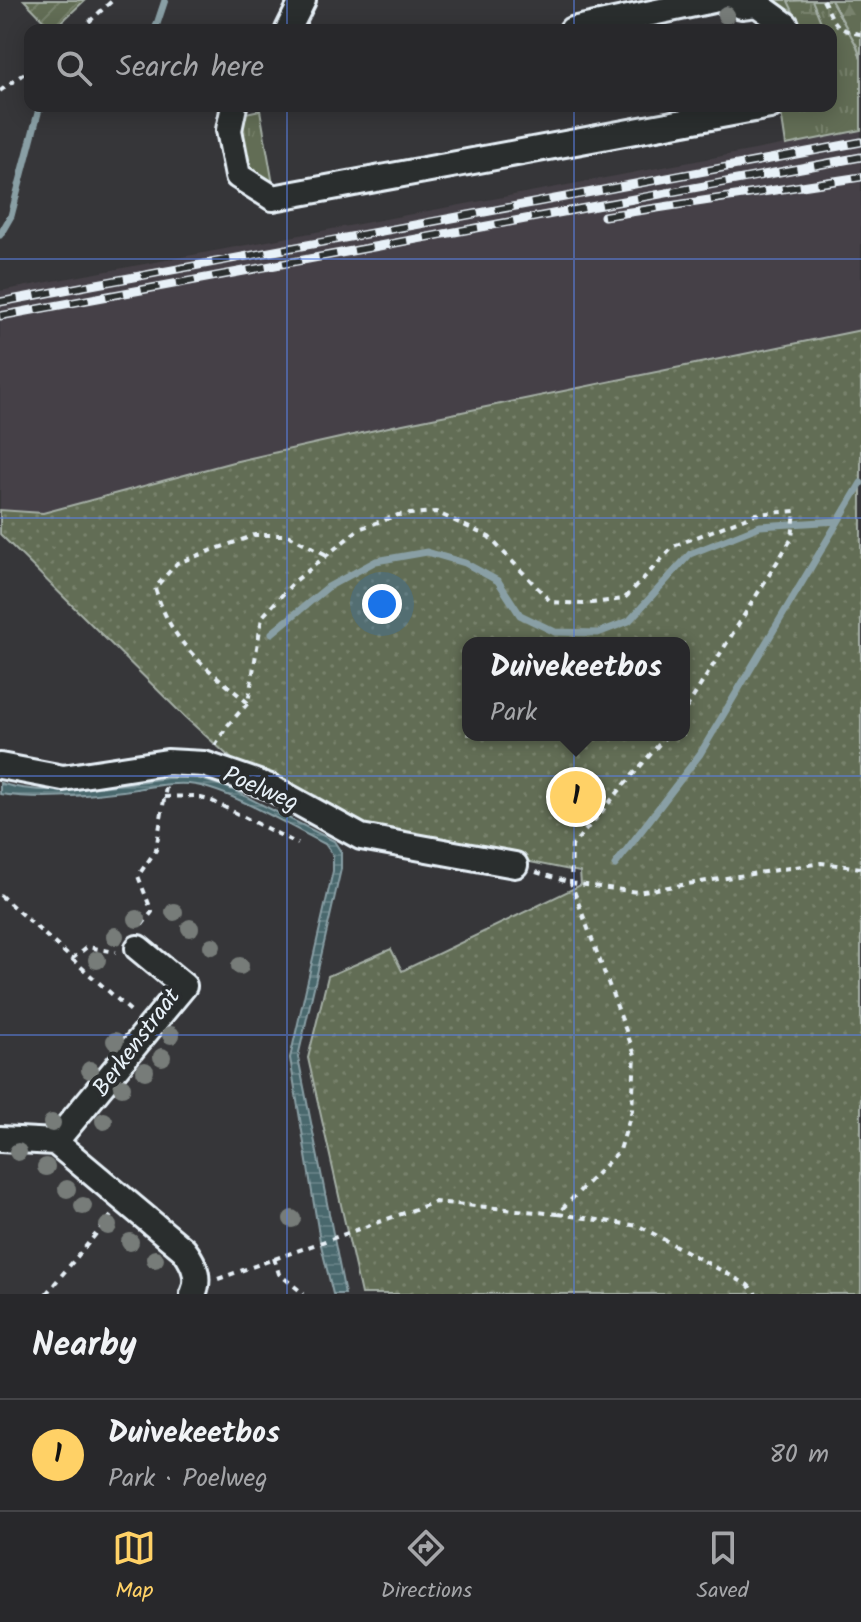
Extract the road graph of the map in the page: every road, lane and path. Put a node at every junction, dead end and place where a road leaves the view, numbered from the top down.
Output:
1 (113, 0) edge
2 (303, 0) edge
3 (713, 0) edge
4 (733, 0) edge
5 (823, 0) edge
6 (678, 3) edge
7 (87, 24) edge
8 (291, 24) edge
9 (596, 24) edge
10 (785, 24) edge
11 (836, 24) edge
12 (837, 25) edge
13 (861, 34) edge
14 (24, 73) edge
15 (0, 91) edge
16 (233, 112) edge
17 (738, 112) edge
18 (327, 555) junction
19 (690, 702) edge
20 (248, 703) junction
21 (662, 741) edge
22 (204, 764) junction
23 (0, 766) edge
24 (298, 844) dead end
25 (515, 865) joint
26 (861, 868) edge
27 (571, 883) junction
28 (0, 895) edge
29 (134, 944) junction
30 (72, 959) junction
31 (150, 1028) junction
32 (0, 1139) edge
33 (55, 1142) junction
34 (124, 1200) junction
35 (557, 1214) junction
36 (274, 1258) junction
37 (194, 1291) edge
38 (46, 1294) edge
39 (304, 1294) edge
40 (756, 1294) edge

1 - 7 path
2 - 8 street
3 - 6 street
4 - 10 street
5 - 11 path
6 - 9 street
12 - 13 path
14 - 15 path
16 - 17 street
18 - 19 path
18 - 20 path
18 - 20 path
20 - 22 path
21 - 27 path
22 - 23 street, Poelweg
22 - 25 street, Poelweg
24 - 29 path
25 - 27 path
26 - 27 path
27 - 35 path
28 - 30 path
29 - 30 path
29 - 31 street, Berkenstraat
30 - 31 path
31 - 33 street, Berkenstraat
32 - 33 street
33 - 34 street
34 - 37 street
34 - 38 path
35 - 36 path
35 - 40 path
36 - 37 path
36 - 39 path

